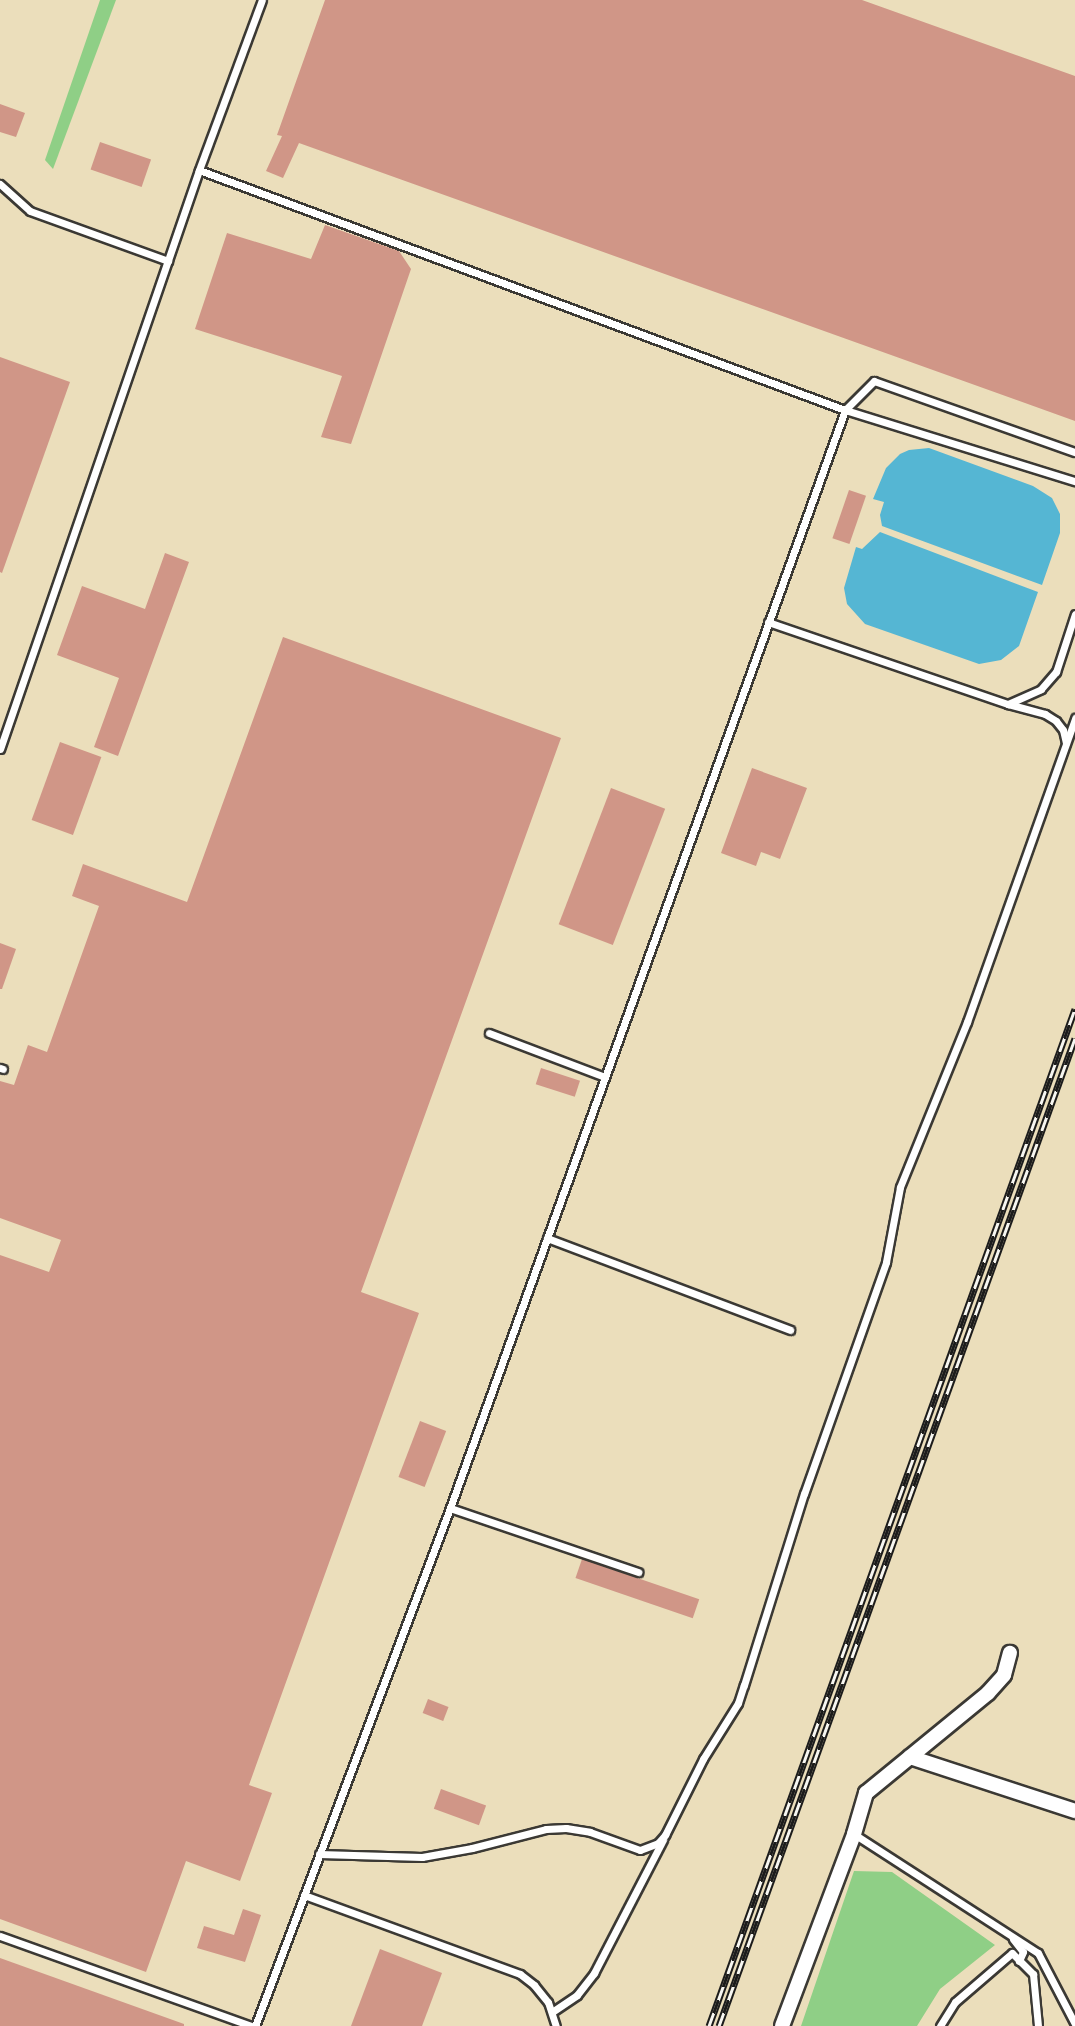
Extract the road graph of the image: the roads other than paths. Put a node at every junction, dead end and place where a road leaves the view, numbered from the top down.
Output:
1 (261, 0) edge
2 (199, 170) junction
3 (0, 184) edge
4 (168, 261) junction
5 (845, 410) junction
6 (1075, 452) edge
7 (1075, 481) edge
8 (1075, 614) edge
9 (768, 622) junction
10 (1008, 704) junction
11 (1075, 718) edge
12 (1066, 744) junction
13 (0, 749) edge
14 (489, 1033) dead end
15 (605, 1077) junction
16 (547, 1238) junction
17 (790, 1330) dead end
18 (450, 1508) junction
19 (638, 1572) dead end
20 (1010, 1653) dead end
21 (910, 1756) junction
22 (1075, 1811) edge
23 (854, 1834) junction
24 (665, 1835) junction
25 (319, 1854) junction
26 (304, 1895) junction
27 (1010, 1934) junction
28 (0, 1936) edge
29 (1019, 1961) junction
30 (552, 2012) junction
31 (1075, 2024) edge
32 (254, 2026) edge
33 (556, 2026) edge
34 (782, 2026) edge
35 (940, 2026) edge
36 (1038, 2026) edge

1 - 2 lane
2 - 4 lane
2 - 5 lane
3 - 4 lane
4 - 13 lane
5 - 6 lane
5 - 7 lane
5 - 9 lane
8 - 10 lane
9 - 10 lane
9 - 15 lane
10 - 12 lane
11 - 12 lane
12 - 24 lane
14 - 15 lane
15 - 16 lane
16 - 17 lane
16 - 18 lane
18 - 19 lane
18 - 25 lane
20 - 21 street
21 - 22 street
21 - 23 street
23 - 27 lane
23 - 34 street
24 - 25 lane
24 - 30 lane
25 - 26 lane
26 - 30 lane
26 - 32 lane
27 - 29 lane
27 - 31 lane
28 - 32 lane
29 - 35 lane
29 - 36 lane
30 - 33 lane

